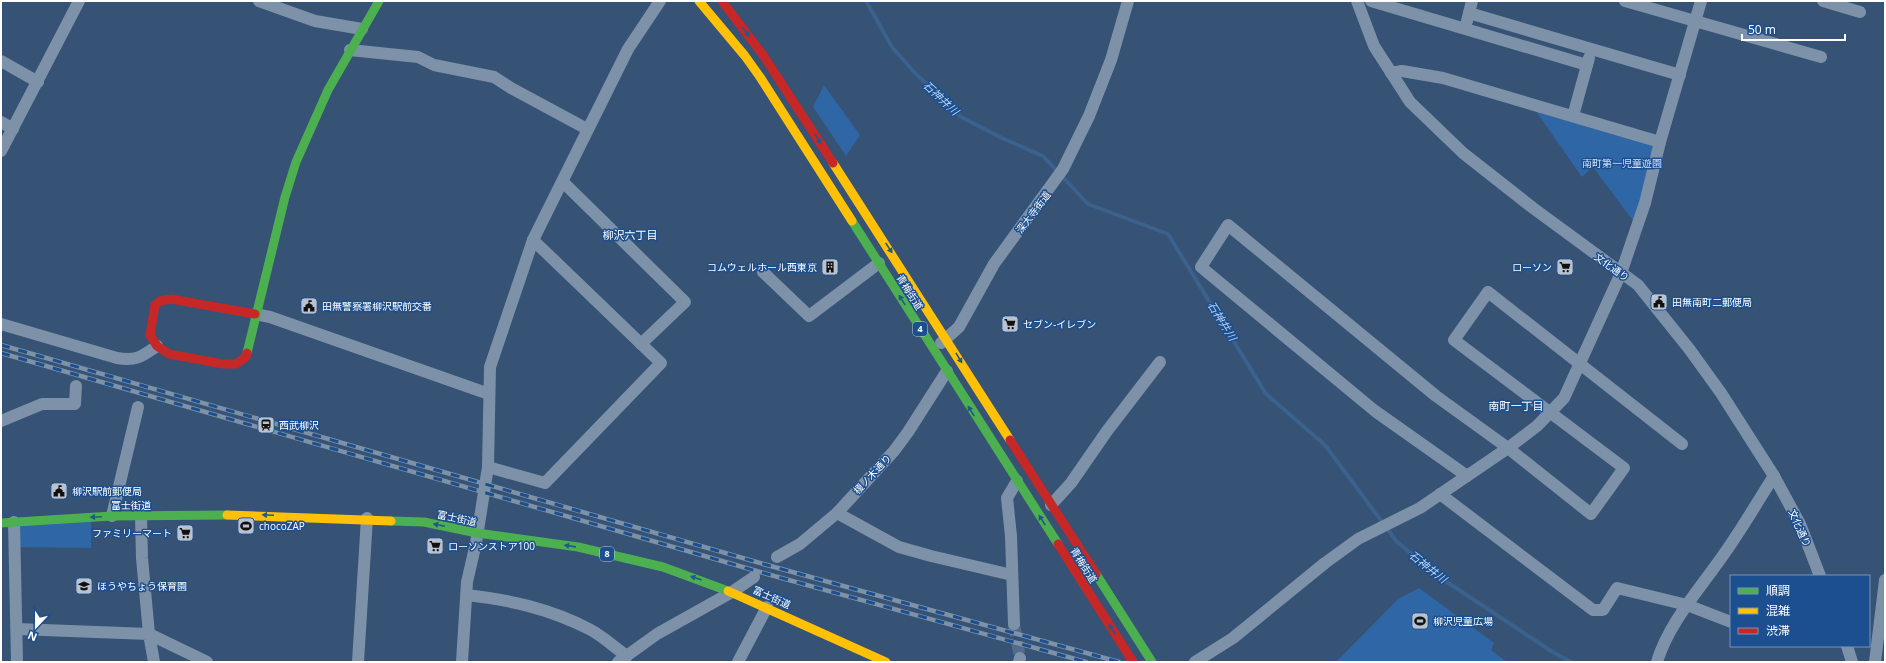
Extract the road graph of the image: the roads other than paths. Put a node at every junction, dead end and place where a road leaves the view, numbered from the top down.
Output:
1 (79, 1) edge
2 (258, 1) edge
3 (379, 1) edge
4 (660, 1) edge
5 (698, 1) edge
6 (722, 1) edge
7 (1128, 1) edge
8 (1357, 1) edge
9 (1472, 1) edge
10 (1625, 1) edge
11 (1701, 1) edge
12 (1823, 1) edge
13 (1378, 2) edge
14 (1860, 12) dead end
15 (1469, 14) junction
16 (1695, 21) junction
17 (362, 29) junction
18 (1465, 29) junction
19 (350, 50) junction
20 (1592, 50) junction
21 (1821, 57) dead end
22 (1, 61) edge
23 (1587, 65) junction
24 (1391, 73) junction
25 (1680, 75) junction
26 (38, 82) junction
27 (1574, 116) junction
28 (1, 122) edge
29 (13, 129) junction
30 (587, 129) junction
31 (1660, 142) junction
32 (1, 151) edge
33 (563, 182) junction
34 (533, 240) junction
35 (879, 263) junction
36 (763, 272) dead end
37 (1621, 274) junction
38 (255, 314) junction
39 (1, 324) edge
40 (947, 339) junction
41 (641, 344) junction
42 (157, 346) junction
43 (932, 348) junction
44 (1160, 362) dead end
45 (1580, 363) junction
46 (947, 371) junction
47 (76, 386) dead end
48 (489, 394) junction
49 (138, 407) dead end
50 (1551, 412) junction
51 (1, 421) edge
52 (1682, 444) dead end
53 (1508, 448) junction
54 (488, 467) junction
55 (1467, 476) junction
56 (1774, 476) junction
57 (1017, 481) junction
58 (1440, 494) junction
59 (1051, 505) junction
60 (837, 513) junction
61 (112, 516) junction
62 (141, 516) junction
63 (366, 518) junction
64 (14, 522) junction
65 (1, 523) edge
66 (477, 534) junction
67 (777, 557) dead end
68 (1012, 575) junction
69 (1820, 575) edge
70 (754, 577) dead end
71 (1885, 580) edge
72 (732, 592) junction
73 (467, 595) junction
74 (1687, 605) junction
75 (767, 607) junction
76 (1883, 612) edge
77 (1730, 622) edge
78 (1014, 624) tunnel mouth
79 (17, 629) junction
80 (149, 634) junction
81 (1847, 647) edge
82 (622, 659) edge
83 (17, 662) edge
84 (154, 662) edge
85 (207, 662) edge
86 (358, 662) edge
87 (462, 662) edge
88 (738, 662) edge
89 (886, 662) edge
90 (1133, 662) edge
91 (1152, 662) edge
92 (1195, 662) edge
93 (1657, 662) edge
94 (1852, 662) edge
95 (1875, 662) edge

1 - 26 street
2 - 17 street
3 - 17 main road
4 - 30 street
5 - 35 main road, 青梅街道 / 4
6 -> 40 main road, 青梅街道 / 4
7 - 40 street, 深大寺街道
8 - 24 street, 文化通り
9 - 15 street
10 - 16 street
11 - 16 street
12 - 14 street
13 - 18 street
15 - 18 street
15 - 20 street
16 - 21 street
16 - 25 street
17 - 19 main road
18 - 23 street
19 - 30 street
19 - 38 main road
20 - 23 street
20 - 25 street
22 - 26 street
23 - 27 street
24 - 27 street
24 - 37 street, 文化通り
25 - 31 street
26 - 29 street
27 - 31 street
28 - 29 street
29 - 32 street
30 - 33 street
31 - 37 street
33 - 34 street
33 - 41 street
34 - 41 street
34 - 48 street
35 - 36 street
43 -> 35 main road, 青梅街道 / 4
37 - 45 street
37 - 56 street, 文化通り
38 - 42 main road
38 - 42 main road
38 - 48 street
39 - 42 street
40 - 43 street, 深大寺街道
40 -> 59 main road, 青梅街道 / 4
41 - 54 street
43 - 46 main road, 青梅街道 / 4
44 - 59 street
45 - 50 street
45 - 50 street
45 - 52 street
57 -> 46 main road, 青梅街道 / 4
46 - 60 street, 榎ノ木通り
47 - 51 street
48 - 54 street
49 - 61 street
50 - 53 street
50 - 53 street
53 - 55 street
53 - 55 street
54 - 66 street
55 - 58 street
56 - 69 street, 文化通り
56 - 74 street
57 - 68 street
90 -> 57 main road, 青梅街道 / 4
58 - 74 street
58 - 92 street
59 - 91 main road, 青梅街道 / 4
60 - 67 street, 榎ノ木通り
60 - 68 street
61 - 62 main road, 富士街道 / 8
61 -> 64 main road, 富士街道 / 8
63 -> 62 main road, 富士街道 / 8
62 - 80 street
66 -> 63 main road, 富士街道 / 8
63 - 86 street
64 - 65 main road, 富士街道 / 8
64 - 79 street
72 -> 66 main road, 富士街道 / 8
66 - 73 street
68 - 78 street
70 - 72 street
71 - 76 street
72 - 75 main road, 富士街道 / 8
72 - 82 street
73 - 82 street
73 - 87 street
74 - 77 street
74 - 93 street
75 - 88 street
75 - 89 main road, 富士街道 / 8
76 - 95 street
79 - 80 street
79 - 83 street
80 - 84 street
80 - 85 street
81 - 94 street

